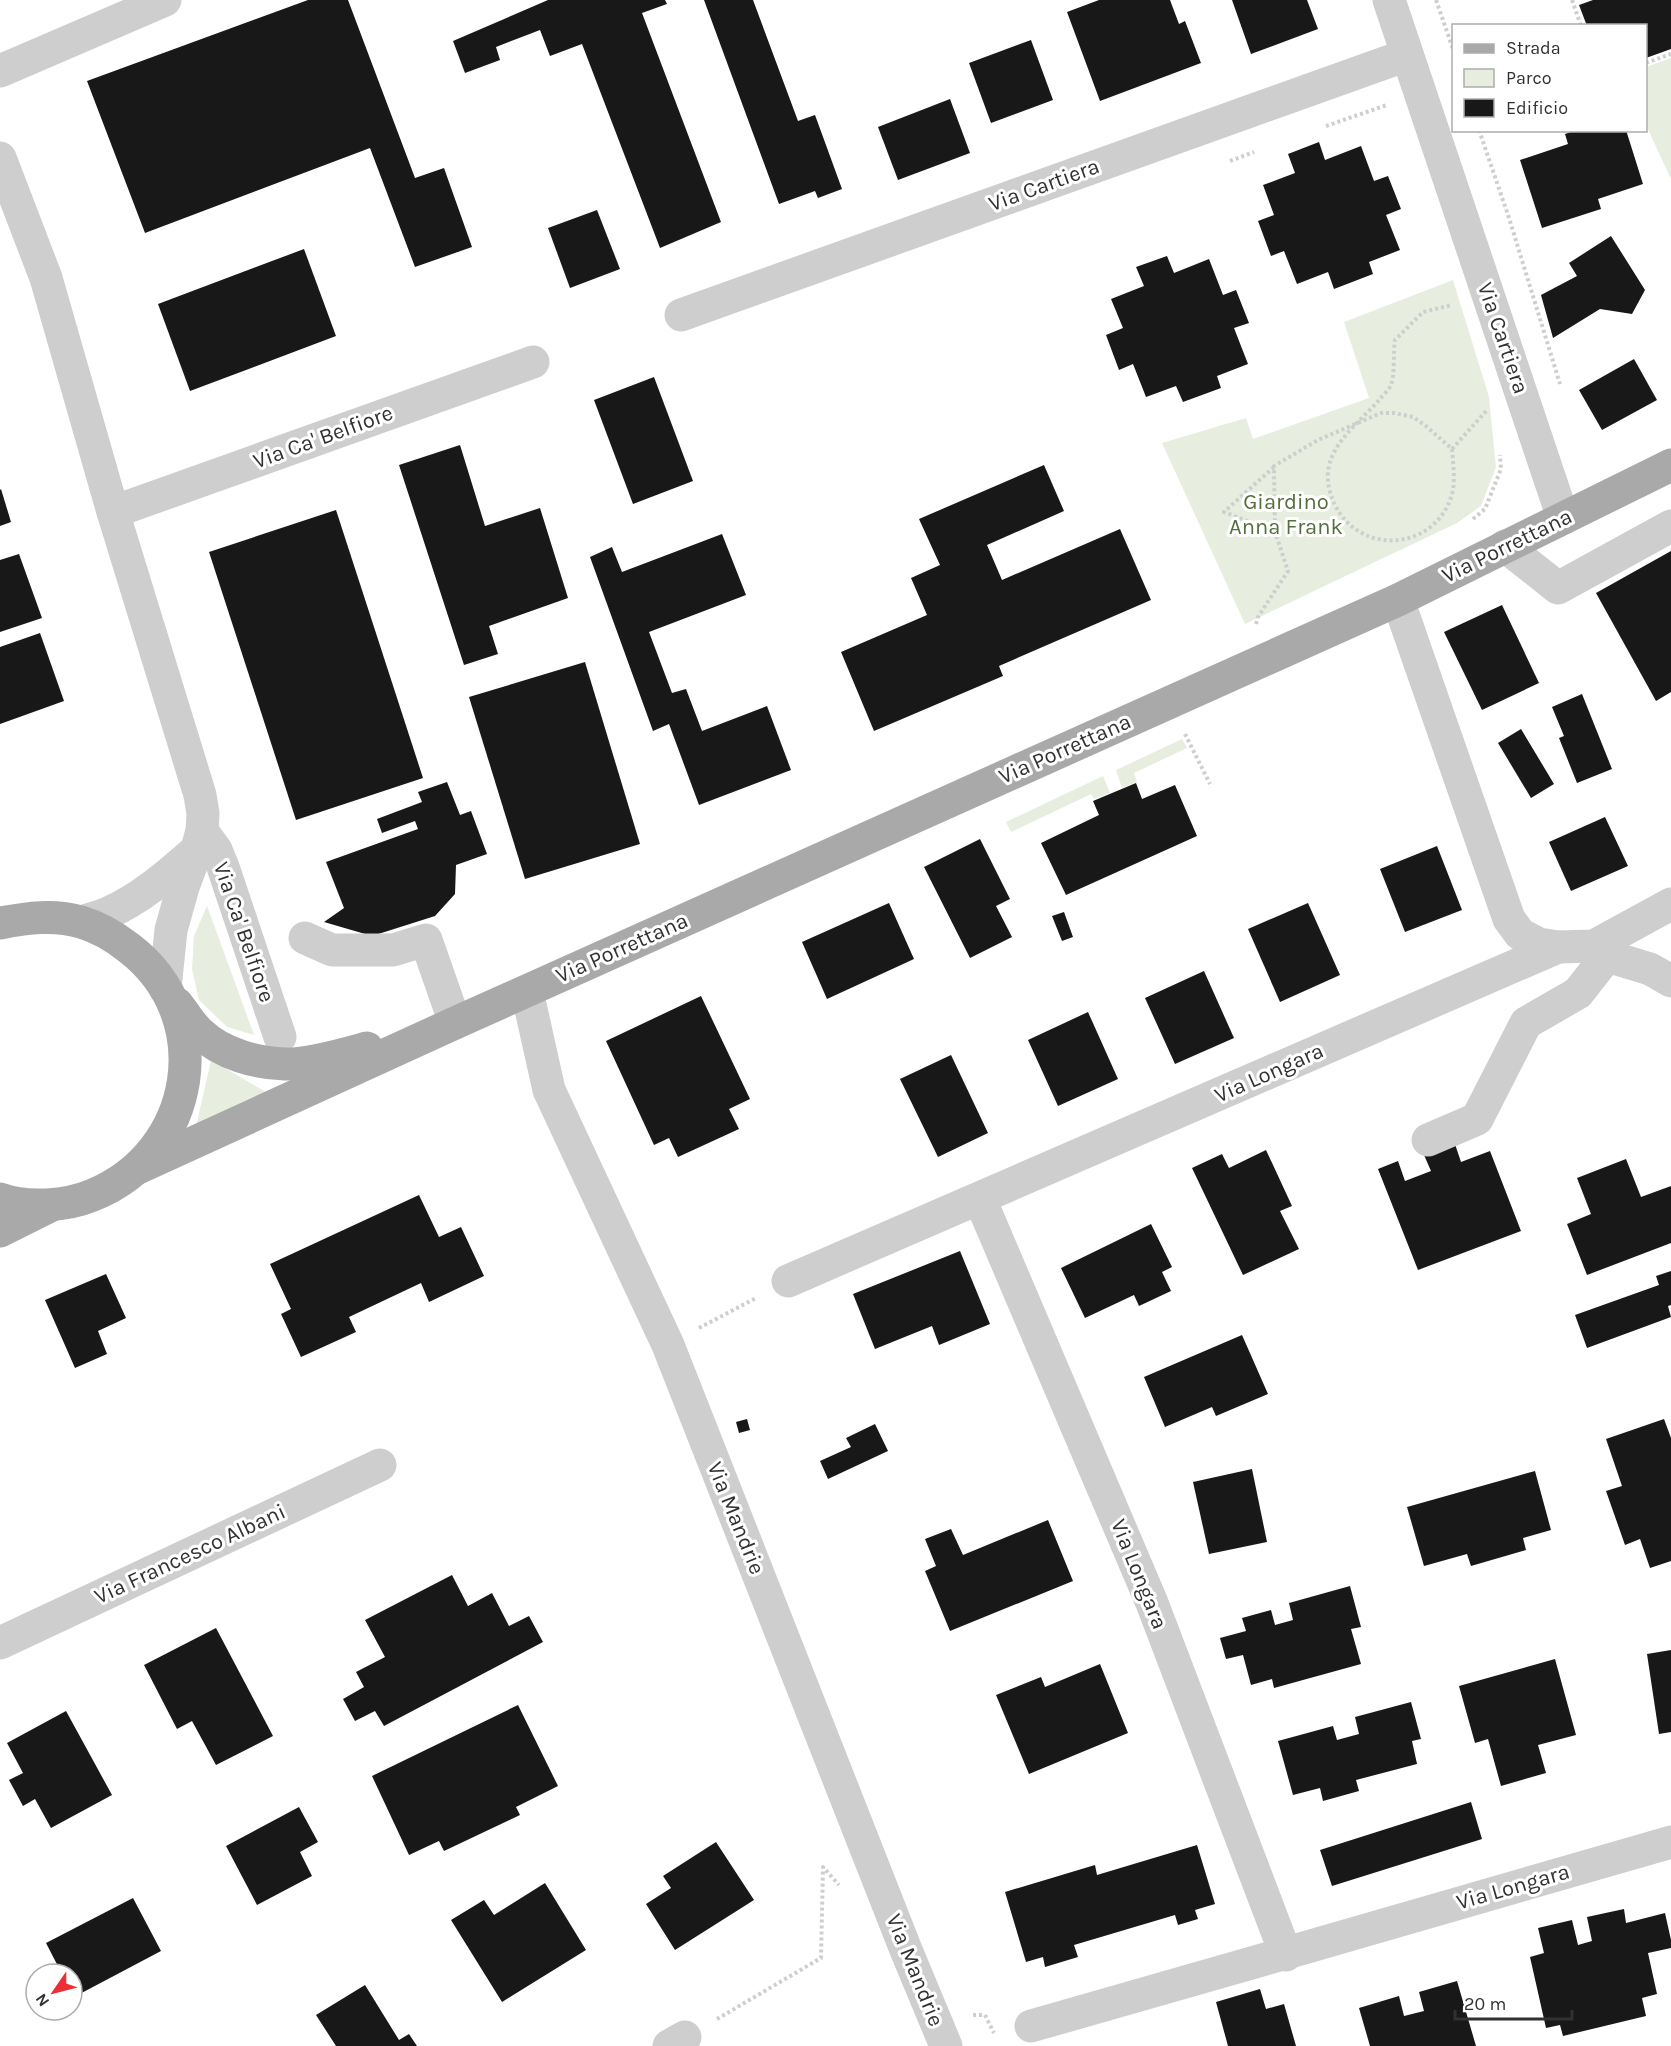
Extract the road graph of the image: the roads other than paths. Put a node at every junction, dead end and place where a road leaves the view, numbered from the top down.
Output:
1 (165, 0) edge
2 (1389, 0) edge
3 (1407, 55) junction
4 (0, 71) edge
5 (0, 158) edge
6 (681, 315) dead end
7 (533, 362) dead end
8 (1671, 465) edge
9 (113, 512) junction
10 (1563, 518) junction
11 (1671, 526) edge
12 (1505, 546) junction
13 (1398, 600) junction
14 (200, 840) junction
15 (1671, 904) edge
16 (81, 922) junction
17 (0, 923) edge
18 (305, 938) dead end
19 (1558, 947) junction
20 (1601, 951) junction
21 (1660, 975) edge
22 (165, 988) junction
23 (527, 991) junction
24 (455, 1023) junction
25 (280, 1037) dead end
26 (1428, 1140) dead end
27 (138, 1168) junction
28 (0, 1199) edge
29 (980, 1199) junction
30 (50, 1206) junction
31 (0, 1231) edge
32 (788, 1281) road end
33 (380, 1466) dead end
34 (0, 1643) edge
35 (1671, 1842) edge
36 (1286, 1955) junction
37 (1031, 2026) road end
38 (946, 2046) edge

1 - 4 street
2 - 3 street, Via Cartiera
3 - 6 street, Via Cartiera
3 - 10 street, Via Cartiera
5 - 9 street, Via Ca' Belfiore
7 - 9 street, Via Ca' Belfiore
8 - 10 main road, Via Porrettana
9 - 14 street, Via Ca' Belfiore
10 - 12 main road, Via Porrettana
11 - 12 street
12 - 13 main road, Via Porrettana
13 - 19 street, Via Longara
13 - 23 main road, Via Porrettana
14 - 16 street, Via Ca' Belfiore
14 - 22 street, Via Ca' Belfiore
14 - 25 street, Via Ca' Belfiore
15 - 20 street
16 - 17 main road
16 - 22 main road
18 - 24 street
19 - 20 street, Via Longara
19 - 29 street, Via Longara
20 - 21 street
20 - 26 street
22 - 24 main road, Via Porrettana
22 - 27 main road
23 - 24 main road, Via Porrettana
23 - 38 street, Via Mandrie
24 - 27 main road, Via Porrettana
27 - 30 main road
28 - 30 main road
29 - 32 street, Via Longara
29 - 36 street, Via Longara
30 - 31 main road
33 - 34 street, Via Francesco Albani
35 - 36 street, Via Longara
36 - 37 street, Via Longara

